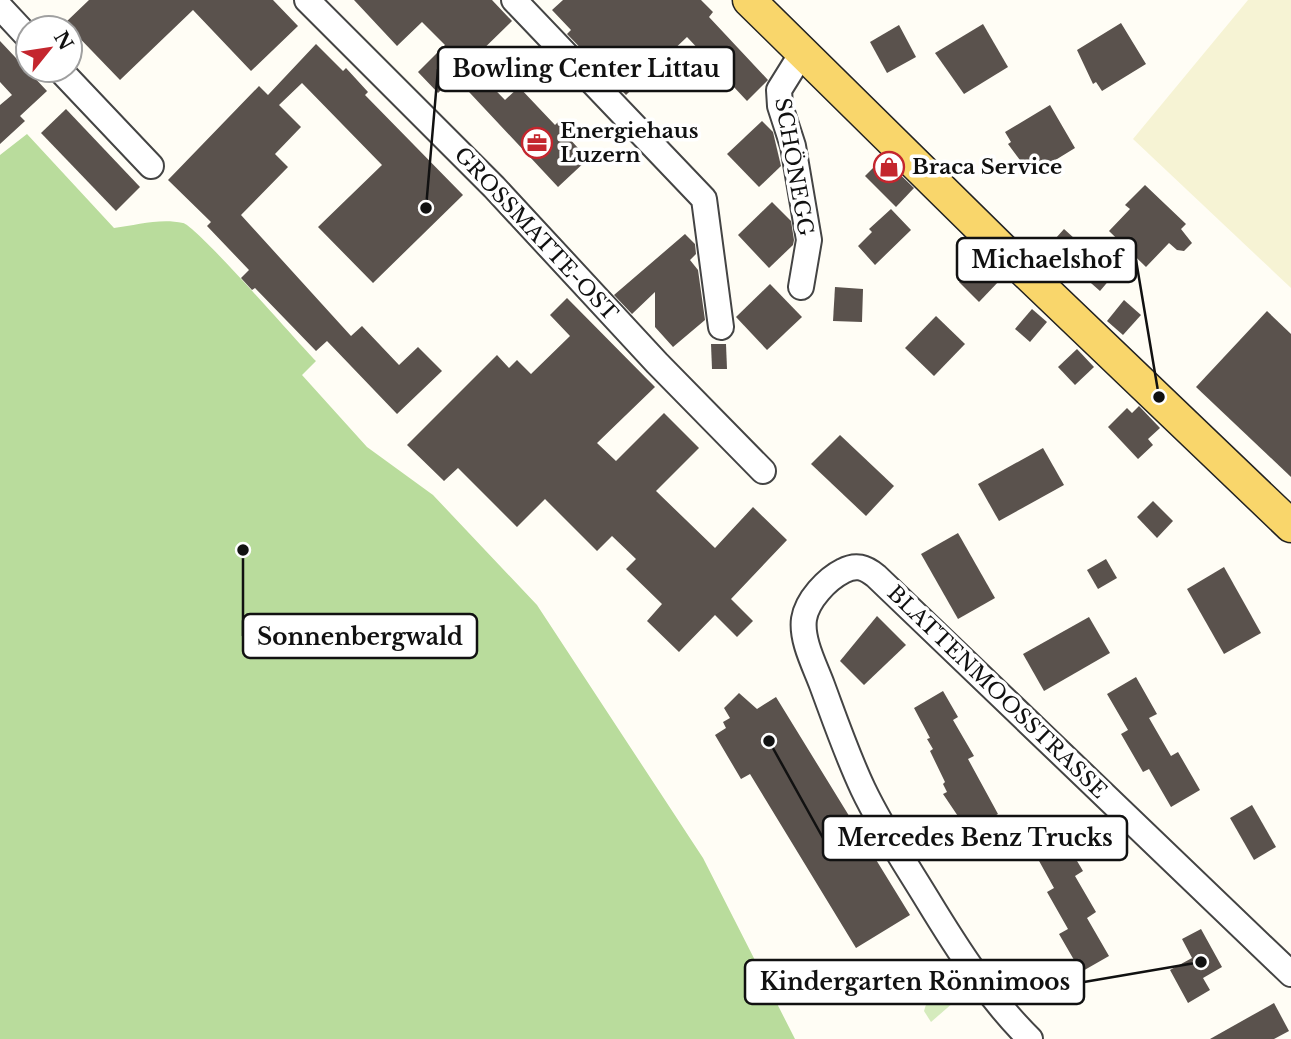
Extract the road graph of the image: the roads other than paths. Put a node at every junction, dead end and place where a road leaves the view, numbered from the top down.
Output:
1 (307, 0) edge
2 (514, 0) edge
3 (749, 0) edge
4 (0, 8) edge
5 (14, 22) edge
6 (802, 53) junction
7 (73, 84) edge
8 (151, 166) dead end
9 (800, 287) dead end
10 (721, 327) dead end
11 (762, 471) dead end
12 (1291, 526) edge
13 (1291, 974) edge
14 (1030, 1039) edge

1 - 11 street, GROSSMATTE-OST
2 - 10 street
3 - 6 main road
4 - 5 street
6 - 9 street, SCHÖNEGG
6 - 12 main road
7 - 8 street
13 - 14 street, BLATTENMOOSSTRASSE

